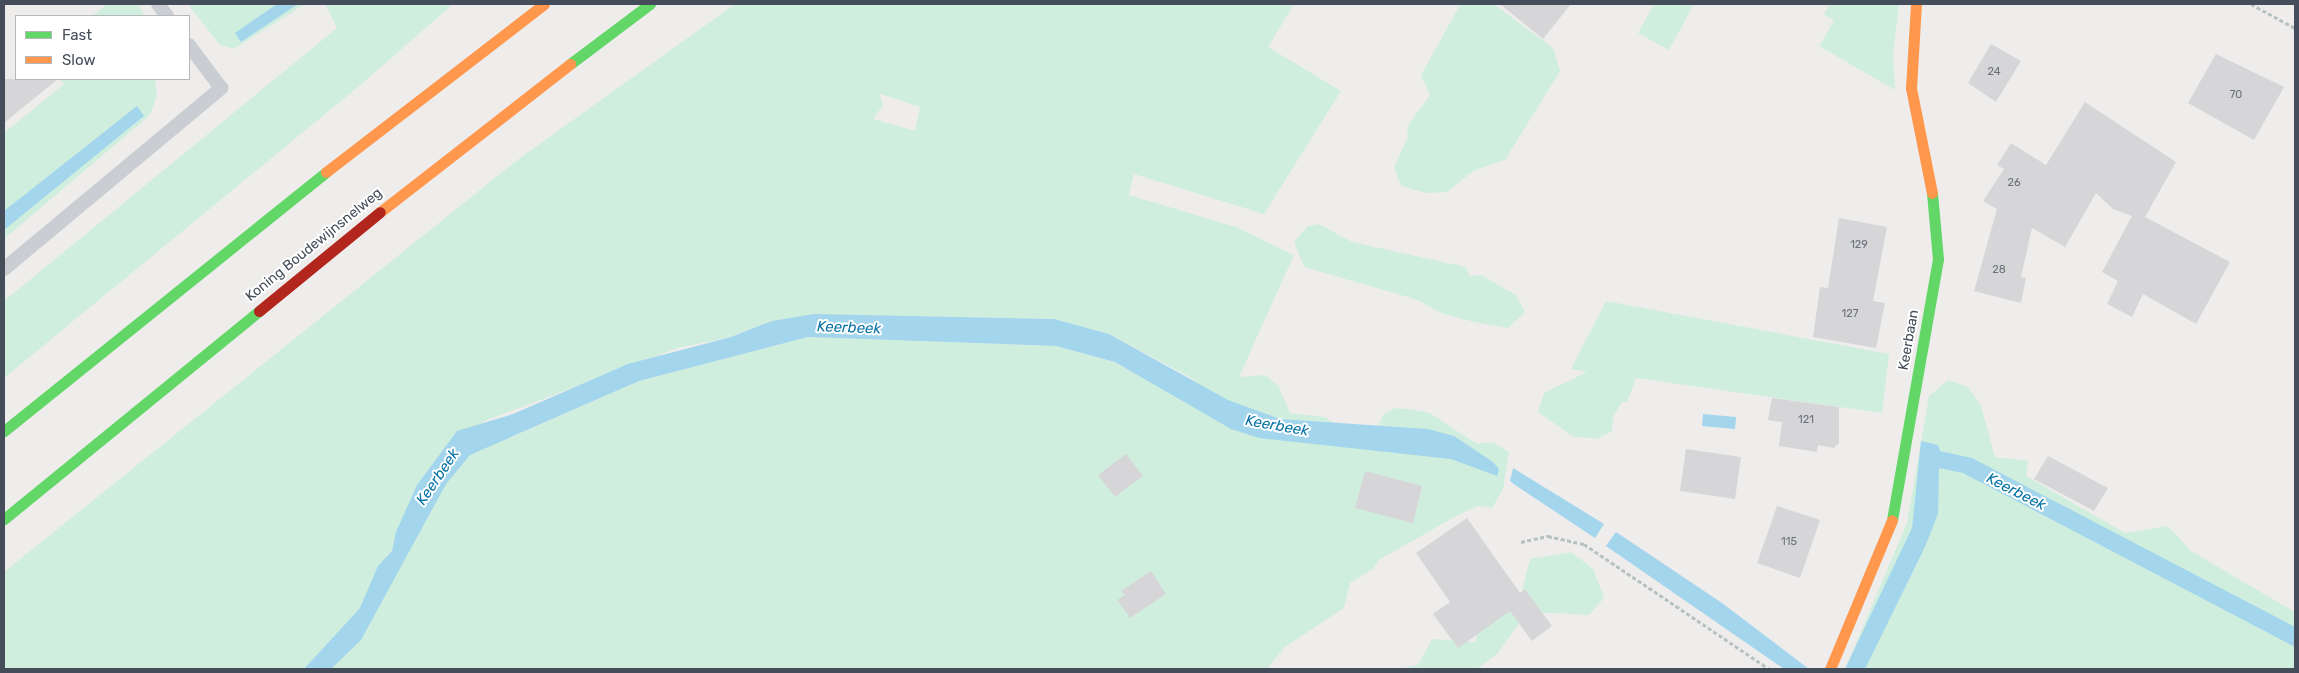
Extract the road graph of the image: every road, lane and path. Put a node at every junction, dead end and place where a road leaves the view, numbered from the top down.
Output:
1 (158, 4) edge
2 (544, 4) edge
3 (650, 4) edge
4 (1916, 4) edge
5 (2251, 4) edge
6 (166, 15) edge
7 (2295, 28) edge
8 (190, 46) edge
9 (4, 269) edge
10 (4, 431) edge
11 (4, 519) edge
12 (1521, 542) dead end
13 (1769, 669) edge
14 (1830, 669) edge

1 - 6 lane
2 - 10 main road
3 - 11 main road, Koning Boudewijnsnelweg
4 - 14 main road, Keerbaan
5 - 7 path
8 - 9 lane
12 - 13 path

